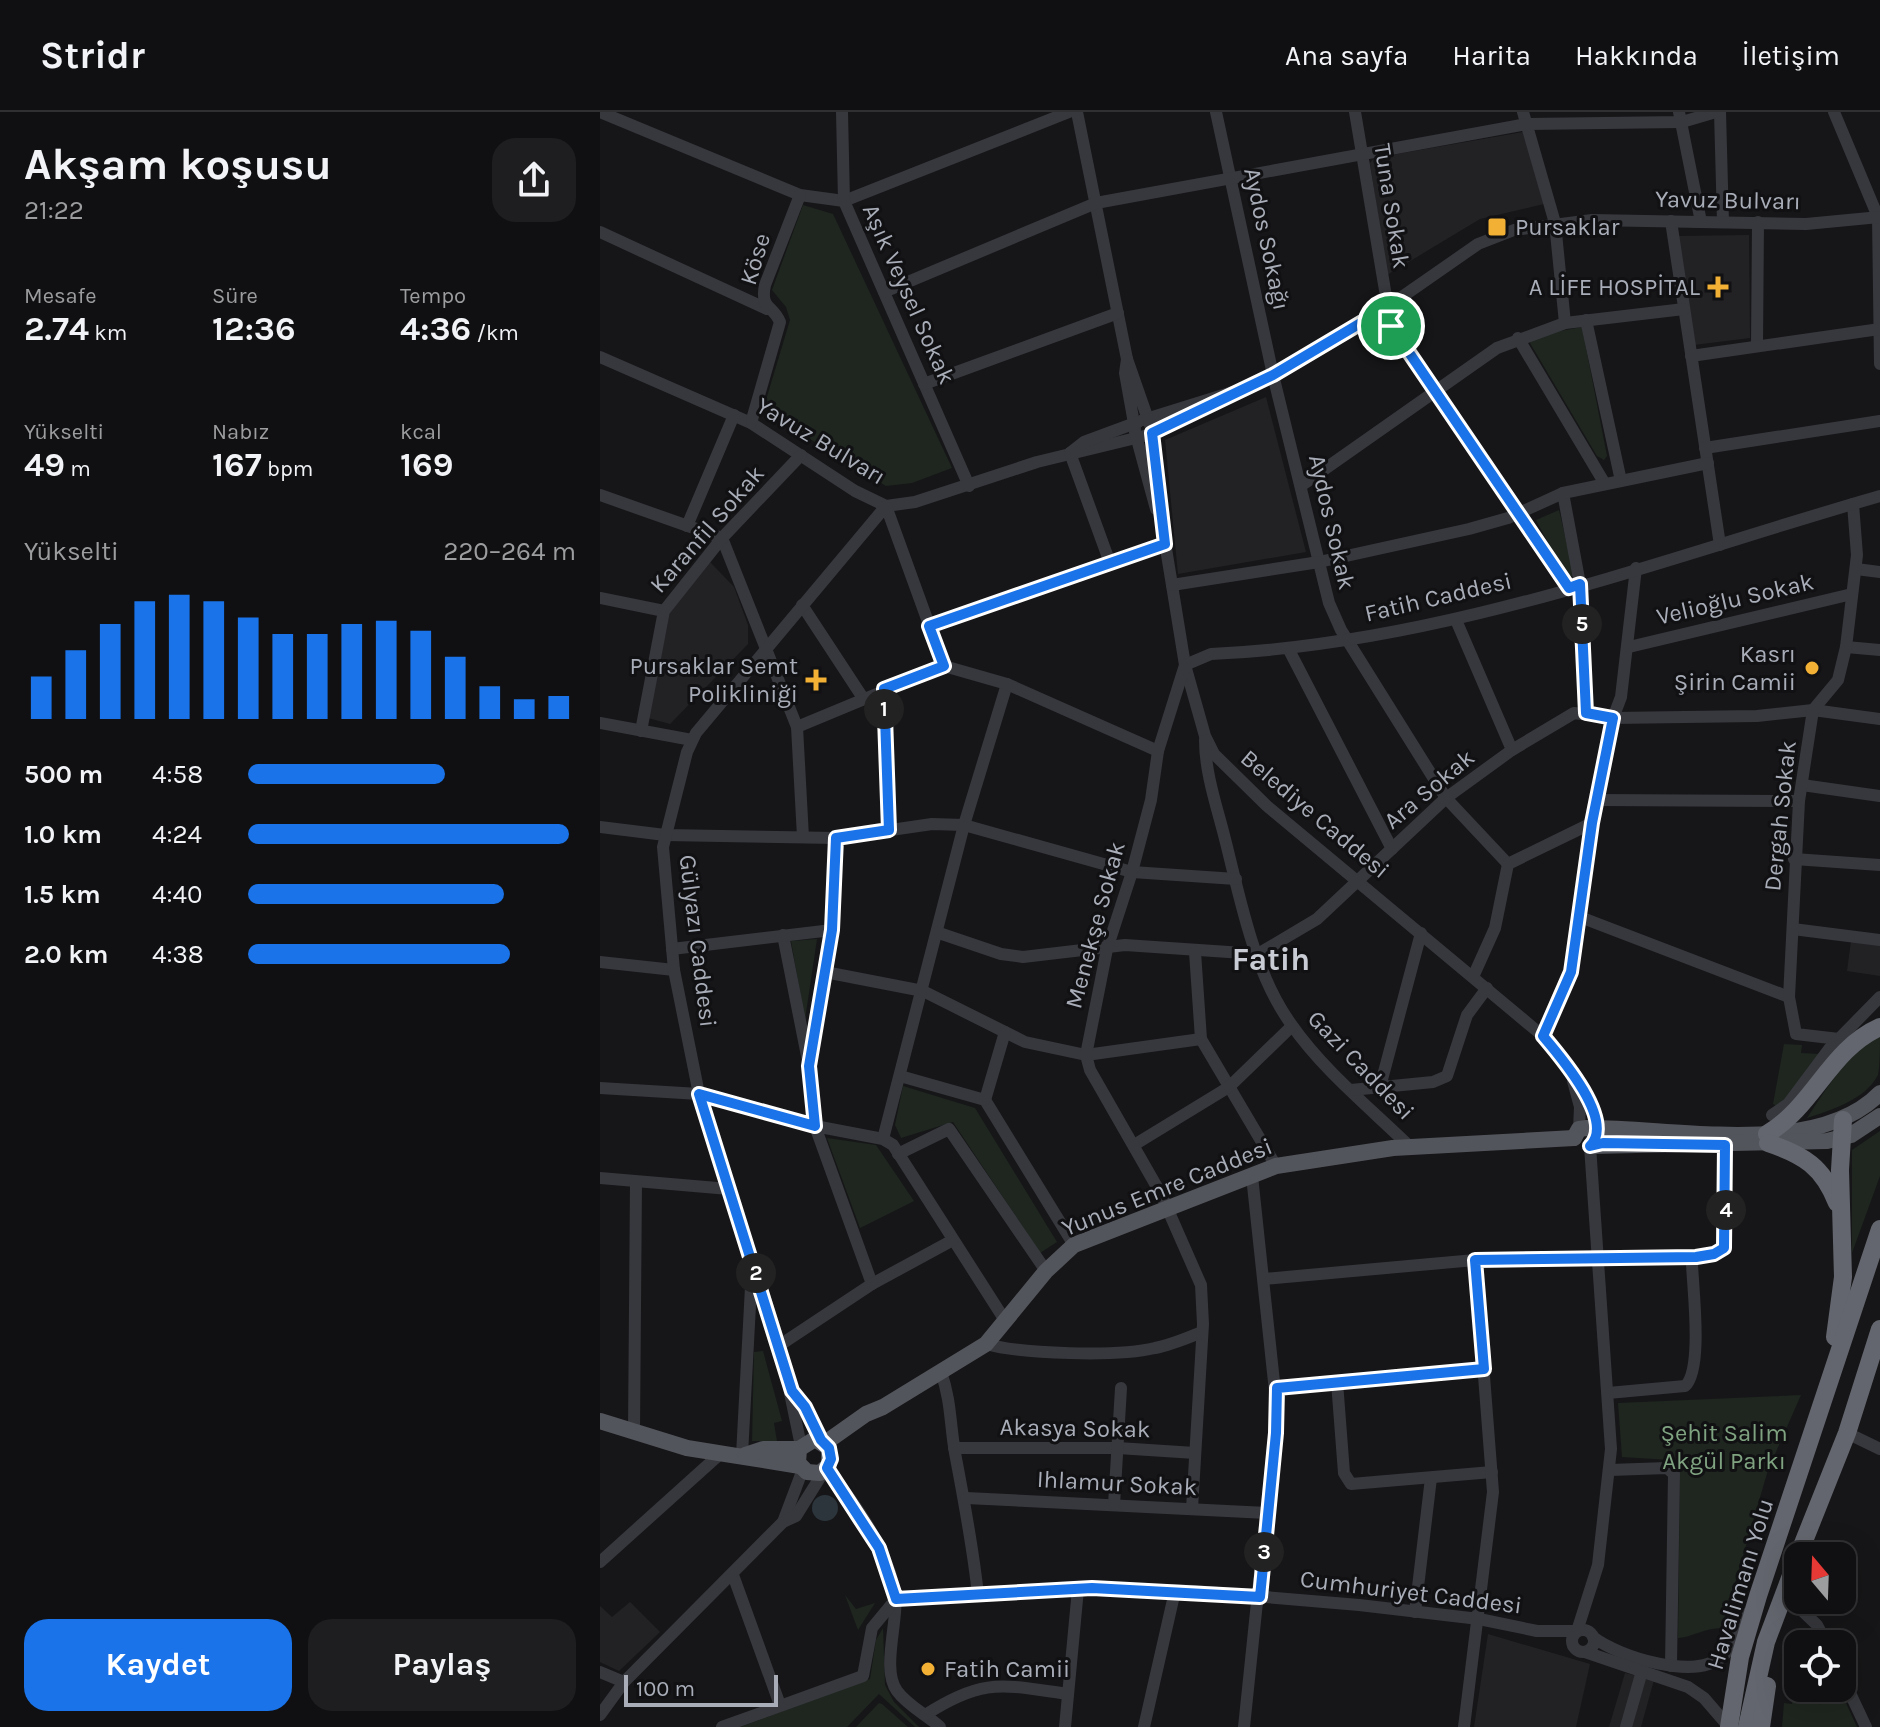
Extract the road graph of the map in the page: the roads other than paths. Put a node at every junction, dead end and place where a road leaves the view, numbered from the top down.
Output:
1 (600, 112) edge
2 (842, 112) edge
3 (1069, 112) edge
4 (1077, 112) edge
5 (1216, 112) edge
6 (1355, 112) edge
7 (1718, 112) edge
8 (1834, 112) edge
9 (1680, 117) edge
10 (1525, 118) edge
11 (1362, 154) junction
12 (1232, 178) junction
13 (800, 195) junction
14 (844, 201) junction
15 (1096, 203) junction
16 (1879, 217) edge
17 (1671, 221) junction
18 (1701, 222) junction
19 (1723, 222) junction
20 (1758, 222) junction
21 (1555, 223) junction
22 (600, 232) edge
23 (884, 292) junction
24 (1386, 308) junction
25 (767, 309) junction
26 (1684, 309) junction
27 (1118, 313) junction
28 (1586, 320) junction
29 (1565, 323) junction
30 (1880, 329) edge
31 (1518, 338) junction
32 (1757, 346) junction
33 (1691, 356) junction
34 (600, 357) edge
35 (1880, 364) edge
36 (1273, 375) junction
37 (924, 384) junction
38 (1437, 388) junction
39 (734, 415) junction
40 (1880, 421) edge
41 (751, 423) junction
42 (1143, 428) junction
43 (1705, 448) junction
44 (1070, 453) junction
45 (801, 455) junction
46 (1708, 463) junction
47 (1621, 481) junction
48 (1605, 484) junction
49 (1302, 485) junction
50 (969, 486) junction
51 (1563, 493) junction
52 (600, 495) edge
53 (1880, 496) edge
54 (1853, 504) junction
55 (886, 506) junction
56 (1520, 513) junction
57 (687, 526) junction
58 (722, 538) junction
59 (1165, 544) junction
60 (1720, 545) junction
61 (1319, 562) junction
62 (1110, 563) junction
63 (1636, 568) junction
64 (1856, 569) junction
65 (1880, 572) edge
66 (1172, 585) junction
67 (1575, 586) junction
68 (1852, 594) junction
69 (600, 598) edge
70 (802, 605) junction
71 (664, 611) junction
72 (1456, 620) junction
73 (929, 626) junction
74 (1350, 639) junction
75 (1629, 647) junction
76 (1846, 647) junction
77 (1288, 648) junction
78 (765, 649) junction
79 (1880, 650) edge
80 (1185, 665) junction
81 (944, 666) junction
82 (1007, 684) junction
83 (884, 689) junction
84 (863, 698) junction
85 (1813, 710) junction
86 (1586, 713) junction
87 (1613, 718) junction
88 (1880, 719) edge
89 (600, 723) edge
90 (797, 727) junction
91 (641, 731) junction
92 (1205, 736) junction
93 (692, 740) junction
94 (1512, 750) junction
95 (1158, 751) junction
96 (1802, 785) junction
97 (1880, 796) edge
98 (1446, 798) junction
99 (1597, 800) junction
100 (1799, 801) junction
101 (1592, 823) junction
102 (964, 825) junction
103 (600, 827) edge
104 (889, 830) junction
105 (665, 835) junction
106 (803, 837) junction
107 (836, 838) junction
108 (1392, 849) junction
109 (1794, 859) junction
110 (1508, 864) junction
111 (1880, 865) edge
112 (1132, 872) junction
113 (1236, 879) junction
114 (1359, 882) junction
115 (1580, 917) junction
116 (1793, 929) junction
117 (832, 930) junction
118 (939, 933) junction
119 (1421, 933) junction
120 (783, 935) junction
121 (1880, 940) edge
122 (672, 949) junction
123 (1107, 949) junction
124 (1195, 952) junction
125 (1258, 954) junction
126 (600, 962) edge
127 (674, 970) junction
128 (825, 972) junction
129 (1473, 977) junction
130 (1487, 988) junction
131 (923, 991) junction
132 (1789, 997) junction
133 (1880, 997) edge
134 (1292, 1026) junction
135 (1880, 1027) edge
136 (1005, 1032) junction
137 (1543, 1036) junction
138 (1201, 1039) junction
139 (1839, 1039) junction
140 (1086, 1055) junction
141 (1565, 1064) junction
142 (809, 1066) junction
143 (900, 1076) junction
144 (1229, 1087) junction
145 (1380, 1087) junction
146 (600, 1088) edge
147 (1351, 1090) junction
148 (1880, 1093) edge
149 (699, 1094) junction
150 (985, 1100) junction
151 (1772, 1115) dead end
152 (1880, 1116) edge
153 (815, 1126) junction
154 (1597, 1128) junction
155 (1842, 1130) junction
156 (1576, 1134) junction
157 (1767, 1138) junction
158 (883, 1139) junction
159 (1134, 1145) junction
160 (1725, 1145) junction
161 (1409, 1146) junction
162 (1590, 1146) junction
163 (898, 1154) junction
164 (1276, 1166) junction
165 (1252, 1176) junction
166 (600, 1178) edge
167 (636, 1182) junction
168 (729, 1189) junction
169 (1168, 1208) junction
170 (1841, 1213) junction
171 (1880, 1229) edge
172 (953, 1240) junction
173 (1074, 1245) junction
174 (1696, 1257) junction
175 (1598, 1259) junction
176 (1475, 1260) junction
177 (752, 1261) junction
178 (1046, 1271) junction
179 (1264, 1279) junction
180 (872, 1284) junction
181 (1006, 1322) junction
182 (1202, 1332) junction
183 (1878, 1341) edge
184 (986, 1344) junction
185 (780, 1345) junction
186 (1835, 1364) junction
187 (1484, 1369) junction
188 (941, 1372) junction
189 (1337, 1382) junction
190 (1121, 1388) dead end
191 (1277, 1388) junction
192 (792, 1391) junction
193 (1608, 1393) junction
194 (600, 1421) edge
195 (634, 1431) junction
196 (1847, 1433) junction
197 (800, 1447) junction
198 (954, 1448) junction
199 (1118, 1448) junction
200 (1880, 1449) edge
201 (1195, 1453) junction
202 (720, 1454) junction
203 (742, 1455) junction
204 (826, 1455) junction
205 (802, 1468) junction
206 (1610, 1470) junction
207 (1492, 1472) junction
208 (1431, 1478) junction
209 (1822, 1493) junction
210 (966, 1498) junction
211 (1114, 1505) junction
212 (1192, 1509) junction
213 (1267, 1513) junction
214 (783, 1522) junction
215 (1804, 1542) edge
216 (1809, 1542) edge
217 (600, 1562) edge
218 (733, 1575) junction
219 (1078, 1589) junction
220 (1175, 1591) junction
221 (1784, 1594) edge
222 (978, 1595) junction
223 (1758, 1596) junction
224 (1260, 1597) junction
225 (1590, 1597) junction
226 (896, 1599) junction
227 (1415, 1612) junction
228 (1787, 1614) edge
229 (1806, 1614) edge
230 (1479, 1619) junction
231 (1820, 1630) edge
232 (1537, 1631) junction
233 (1577, 1631) junction
234 (1592, 1635) junction
235 (1579, 1650) junction
236 (1671, 1666) junction
237 (1642, 1671) junction
238 (600, 1672) edge
239 (624, 1682) junction
240 (1068, 1694) junction
241 (1854, 1702) edge
242 (780, 1705) junction
243 (600, 1715) edge
244 (925, 1715) junction
245 (722, 1727) edge
246 (940, 1727) edge
247 (1065, 1727) edge
248 (1144, 1727) edge
249 (1248, 1727) edge
250 (1464, 1727) edge
251 (1626, 1727) edge
252 (1729, 1727) edge
253 (1747, 1727) edge
254 (1761, 1727) edge
255 (1866, 1727) edge

1 - 13 street
2 - 14 street, Aşık Veysel Sokak
3 - 14 street
4 - 15 street
5 - 12 street, Aydos Sokağı
6 - 11 street, Tuna Sokak
7 - 9 street
7 - 19 street
8 - 16 street
9 - 10 street
9 - 18 street
10 - 11 street
10 - 21 street
11 - 12 street
11 - 24 street, Tuna Sokak
12 - 15 street
12 - 36 street, Aydos Sokağı
13 - 14 street
13 - 25 street, Köse
14 - 23 street, Aşık Veysel Sokak
15 - 23 street
15 - 27 street
16 - 20 street, Yavuz Bulvarı
16 - 30 street
17 - 18 street, Yavuz Bulvarı
17 - 21 street, Yavuz Bulvarı
17 - 26 street
18 - 19 street, Yavuz Bulvarı
19 - 20 street, Yavuz Bulvarı
20 - 32 street
21 - 24 street, Yavuz Bulvarı
21 - 29 street
22 - 25 street
23 - 37 street, Aşık Veysel Sokak
24 - 36 street, Yavuz Bulvarı
24 - 38 street, Tuna Sokak
25 - 41 street, Köse
26 - 28 street
26 - 33 street
27 - 37 street
27 - 42 street, Belediye Caddesi
28 - 29 street
28 - 47 street
29 - 31 street
30 - 32 street
30 - 35 street
31 - 38 street
31 - 48 street
32 - 33 street
33 - 43 street
34 - 39 street, Yavuz Bulvarı
36 - 42 street, Yavuz Bulvarı
36 - 49 street, Aydos Sokak
37 - 50 street, Aşık Veysel Sokak
38 - 49 street
38 - 56 street, Tuna Sokak
39 - 41 street, Yavuz Bulvarı
39 - 57 street
40 - 43 street
41 - 45 street, Yavuz Bulvarı
42 - 44 street, Yavuz Bulvarı
42 - 59 street, Belediye Caddesi
43 - 46 street
44 - 50 street, Yavuz Bulvarı
44 - 62 street
45 - 55 street, Yavuz Bulvarı
45 - 58 street, Karanfil Sokak
46 - 47 street
46 - 60 street
47 - 48 street
48 - 51 street
49 - 61 street, Aydos Sokak
50 - 55 street, Yavuz Bulvarı
51 - 56 street
51 - 67 street
52 - 57 street
53 - 54 street, Fatih Caddesi
54 - 60 street, Fatih Caddesi
54 - 64 street, Dergah Sokak
55 - 70 street, Gülyazı Caddesi
55 - 73 street
56 - 61 street
56 - 67 street, Tuna Sokak
57 - 58 street
58 - 71 street, Karanfil Sokak
58 - 78 street
59 - 62 street
59 - 66 street, Belediye Caddesi
60 - 63 street, Fatih Caddesi
61 - 66 street
61 - 74 street, Aydos Sokak
62 - 73 street
63 - 67 street, Fatih Caddesi
63 - 75 street
64 - 65 street
64 - 68 street, Dergah Sokak
66 - 80 street, Belediye Caddesi
67 - 72 street, Fatih Caddesi
67 - 86 street
68 - 75 street, Velioğlu Sokak
68 - 76 street, Dergah Sokak
69 - 71 street
70 - 78 street, Gülyazı Caddesi
70 - 84 street
71 - 91 street, Karanfil Sokak
72 - 74 street, Fatih Caddesi
72 - 94 street
73 - 81 street
74 - 77 street, Fatih Caddesi
74 - 98 street, Aydos Sokak
75 - 87 street
76 - 79 street
76 - 85 street, Dergah Sokak
77 - 80 street, Fatih Caddesi
77 - 108 street
78 - 90 street
78 - 93 street, Gülyazı Caddesi
80 - 92 street, Belediye Caddesi
80 - 95 street, Menekşe Sokak
81 - 82 street
81 - 83 street
82 - 95 street
82 - 102 street
83 - 84 street
83 - 104 street
84 - 90 street
85 - 87 street
85 - 88 street
85 - 96 street, Dergah Sokak
86 - 87 street
86 - 94 street, Ara Sokak
87 - 99 street
89 - 91 street
90 - 106 street
91 - 93 street
92 - 113 street, Gazi Caddesi
92 - 114 street, Belediye Caddesi
93 - 105 street, Gülyazı Caddesi
94 - 98 street, Ara Sokak
95 - 112 street, Menekşe Sokak
96 - 97 street
96 - 100 street, Dergah Sokak
98 - 108 street, Ara Sokak
98 - 110 street, Aydos Sokak
99 - 100 street
99 - 101 street
100 - 109 street, Dergah Sokak
101 - 110 street
101 - 115 street
102 - 104 street
102 - 112 street
102 - 118 street
103 - 105 street
104 - 107 street
105 - 106 street
105 - 122 street, Gülyazı Caddesi
106 - 107 street
107 - 117 street
108 - 114 street, Ara Sokak
109 - 111 street
109 - 116 street, Dergah Sokak
110 - 129 street
112 - 113 street
112 - 123 street, Menekşe Sokak
113 - 125 street, Gazi Caddesi
114 - 119 street, Belediye Caddesi
114 - 125 street, Ara Sokak
115 - 132 street
115 - 137 street
116 - 121 street
116 - 132 street, Dergah Sokak
117 - 120 street
117 - 128 street
118 - 123 street
118 - 131 street
119 - 129 street, Belediye Caddesi
119 - 145 street
120 - 122 street
120 - 142 street
122 - 127 street, Gülyazı Caddesi
123 - 124 street
123 - 140 street, Menekşe Sokak
124 - 125 street
124 - 138 street
125 - 134 street, Gazi Caddesi
126 - 127 street
127 - 149 street, Gülyazı Caddesi
128 - 131 street
128 - 142 street
129 - 130 street, Belediye Caddesi
130 - 137 street, Belediye Caddesi
130 - 145 street
131 - 136 street
131 - 143 street
132 - 139 street, Dergah Sokak
133 - 139 street
134 - 144 street
134 - 147 street, Gazi Caddesi
135 - 157 highway
136 - 140 street
136 - 150 street
137 - 141 street, Belediye Caddesi
138 - 140 street
138 - 144 street
139 - 151 street
140 - 159 street
141 - 154 street, Belediye Caddesi
141 - 156 street, Belediye Caddesi
142 - 153 street
143 - 150 street
143 - 158 street
144 - 159 street
144 - 164 street
145 - 147 street
146 - 149 street
147 - 161 street, Gazi Caddesi
148 - 155 main road
149 - 153 street
149 - 168 street, Gülyazı Caddesi
150 - 173 street
152 - 155 main road
153 - 158 street
153 - 180 street
154 - 156 main road, Yunus Emre Caddesi
154 - 157 main road, Yunus Emre Caddesi
154 - 162 main road
155 - 157 main road
155 - 170 highway
156 - 161 main road, Yunus Emre Caddesi
156 - 162 main road
157 - 160 main road
157 - 170 highway
158 - 163 street
159 - 169 street
160 - 162 main road
160 - 174 street
161 - 164 main road, Yunus Emre Caddesi
162 - 175 street
163 - 172 street
163 - 178 street
164 - 165 main road, Yunus Emre Caddesi
165 - 169 main road, Yunus Emre Caddesi
165 - 179 street
166 - 167 street
167 - 168 street
167 - 195 street
168 - 177 street, Gülyazı Caddesi
169 - 173 main road, Yunus Emre Caddesi
169 - 182 street
170 - 186 highway
171 - 186 highway, Havalimanı Yolu
172 - 180 street
172 - 181 street
173 - 178 main road, Yunus Emre Caddesi
174 - 175 street
174 - 193 street
175 - 176 street
175 - 193 street
176 - 179 street
176 - 187 street
177 - 185 street, Gülyazı Caddesi
177 - 203 street
178 - 181 main road, Yunus Emre Caddesi
179 - 191 street
180 - 185 street
181 - 184 main road, Yunus Emre Caddesi
182 - 184 street
182 - 201 street
183 - 196 highway
184 - 188 main road, Yunus Emre Caddesi
185 - 192 street, Gülyazı Caddesi
186 - 223 highway, Havalimanı Yolu
187 - 189 street
187 - 207 street
188 - 198 street
188 - 204 main road, Yunus Emre Caddesi
189 - 191 street
189 - 208 street
190 - 199 street
191 - 213 street
192 - 197 street
192 - 204 street
193 - 206 street
194 - 195 main road
195 - 202 main road
196 - 200 street
196 - 209 highway
197 - 203 main road
197 - 204 main road
197 - 205 main road
198 - 199 street, Akasya Sokak
198 - 210 street
199 - 201 street, Akasya Sokak
199 - 211 street
201 - 212 street
202 - 203 main road
202 - 217 street
203 - 205 main road
204 - 205 main road
204 - 214 street
204 - 226 street
205 - 214 street
206 - 225 street
206 - 236 street
207 - 208 street
207 - 230 street
208 - 227 street
209 - 215 highway
209 - 216 highway
210 - 211 street, Ihlamur Sokak
210 - 222 street
211 - 212 street, Ihlamur Sokak
212 - 213 street, Ihlamur Sokak
213 - 224 street
214 - 218 street
218 - 239 street
218 - 242 street
219 - 220 street, Cumhuriyet Caddesi
219 - 222 street, Cumhuriyet Caddesi
219 - 240 street
220 - 224 street, Cumhuriyet Caddesi
220 - 248 street
221 - 253 highway
222 - 226 street, Cumhuriyet Caddesi
223 - 236 street
223 - 252 highway, Havalimanı Yolu
224 - 227 street, Cumhuriyet Caddesi
224 - 249 street
225 - 233 street
225 - 234 street
226 - 242 street
226 - 244 street
227 - 230 street, Cumhuriyet Caddesi
228 - 254 highway
229 - 231 street
230 - 232 street, Cumhuriyet Caddesi
230 - 250 street
232 - 233 street
232 - 235 street
233 - 234 street
233 - 235 street
234 - 235 street
234 - 236 street
235 - 237 street
237 - 251 street
237 - 252 street
238 - 239 street
239 - 243 street
240 - 244 street
240 - 247 street
241 - 255 street
242 - 245 street
244 - 246 street

